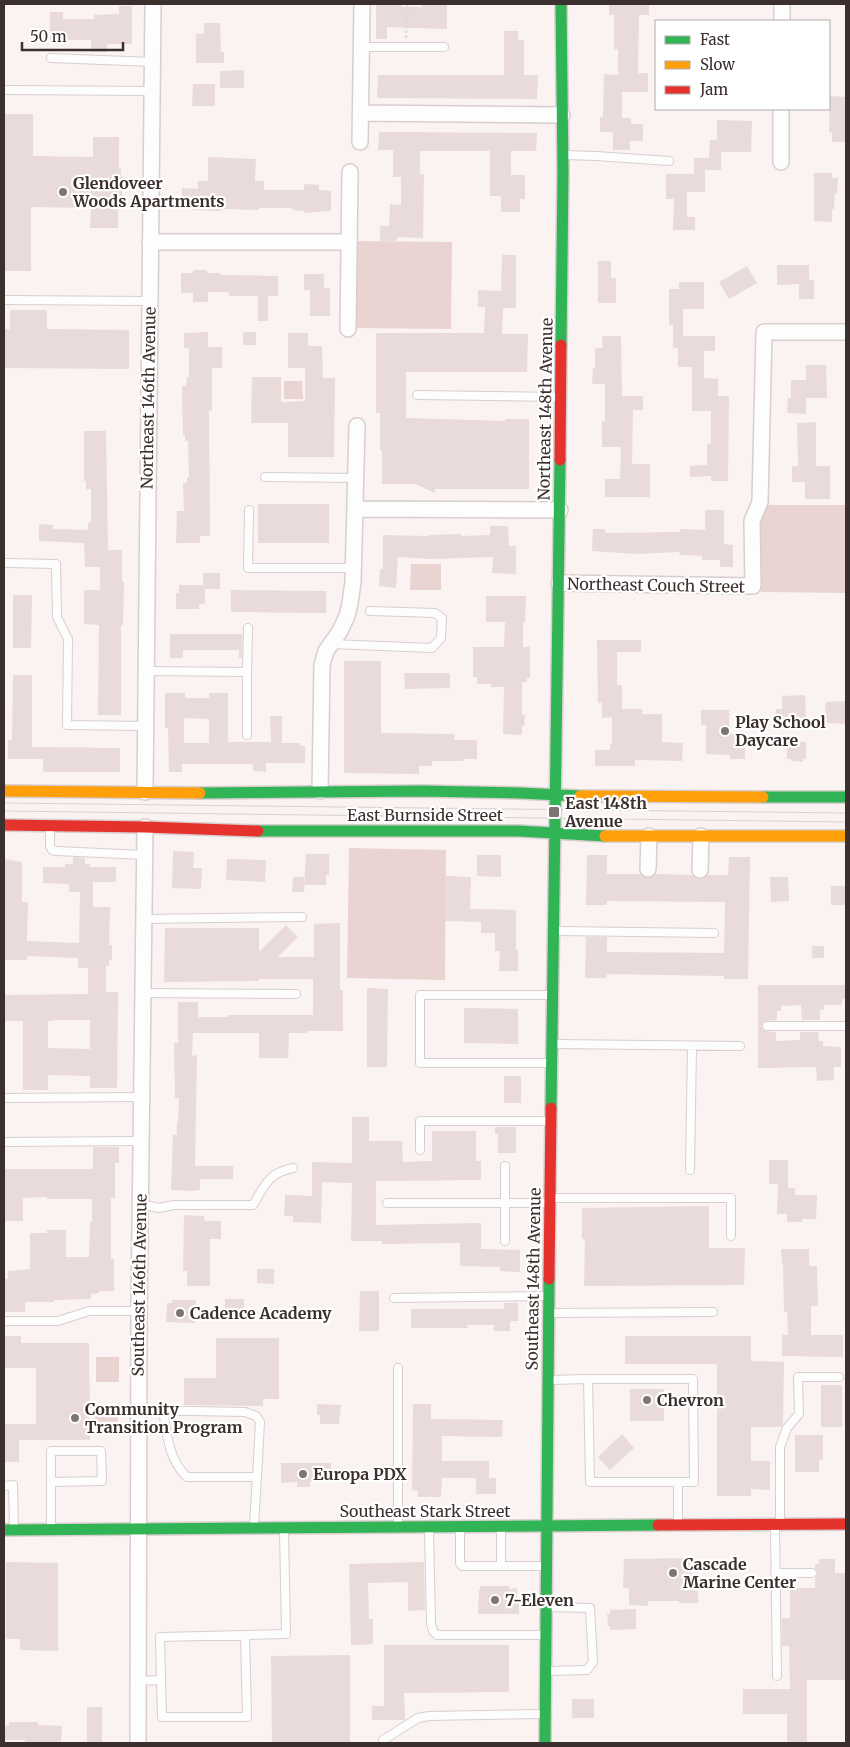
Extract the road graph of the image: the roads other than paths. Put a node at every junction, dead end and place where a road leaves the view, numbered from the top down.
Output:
1 (153, 4) edge
2 (362, 4) edge
3 (561, 4) edge
4 (782, 4) edge
5 (782, 20) edge
6 (361, 47) junction
7 (444, 47) dead end
8 (51, 58) dead end
9 (153, 62) junction
10 (4, 90) edge
11 (152, 91) junction
12 (781, 110) edge
13 (360, 113) junction
14 (562, 115) junction
15 (360, 142) dead end
16 (562, 155) junction
17 (669, 161) dead end
18 (781, 162) dead end
19 (350, 172) dead end
20 (150, 242) junction
21 (349, 242) junction
22 (4, 300) edge
23 (149, 301) junction
24 (348, 329) dead end
25 (846, 332) edge
26 (417, 395) dead end
27 (561, 397) junction
28 (357, 426) dead end
29 (265, 477) dead end
30 (356, 478) junction
31 (356, 509) junction
32 (248, 510) dead end
33 (560, 510) junction
34 (7, 563) dead end
35 (353, 568) junction
36 (559, 583) junction
37 (370, 611) dead end
38 (248, 628) dead end
39 (331, 644) junction
40 (146, 671) junction
41 (247, 672) junction
42 (145, 726) junction
43 (247, 735) dead end
44 (4, 791) edge
45 (320, 791) junction
46 (145, 792) junction
47 (556, 795) junction
48 (846, 797) edge
49 (556, 814) joint
50 (4, 825) edge
51 (50, 826) junction
52 (145, 827) junction
53 (556, 834) junction
54 (649, 836) junction
55 (701, 836) junction
56 (846, 836) edge
57 (144, 855) junction
58 (648, 869) dead end
59 (700, 870) dead end
60 (302, 917) dead end
61 (144, 918) junction
62 (554, 931) junction
63 (714, 933) dead end
64 (142, 993) junction
65 (296, 994) dead end
66 (553, 995) junction
67 (767, 1026) dead end
68 (846, 1026) edge
69 (552, 1044) junction
70 (692, 1046) junction
71 (740, 1046) dead end
72 (552, 1064) junction
73 (141, 1097) junction
74 (4, 1098) edge
75 (551, 1121) junction
76 (4, 1142) edge
77 (141, 1142) junction
78 (420, 1150) dead end
79 (505, 1166) dead end
80 (293, 1168) dead end
81 (690, 1170) dead end
82 (550, 1200) junction
83 (387, 1203) dead end
84 (505, 1203) junction
85 (140, 1204) junction
86 (731, 1236) dead end
87 (505, 1241) dead end
88 (549, 1296) junction
89 (394, 1298) dead end
90 (139, 1312) junction
91 (713, 1312) dead end
92 (549, 1313) junction
93 (4, 1321) edge
94 (398, 1368) dead end
95 (838, 1377) dead end
96 (588, 1379) junction
97 (548, 1380) junction
98 (138, 1410) junction
99 (162, 1410) junction
100 (257, 1477) junction
101 (51, 1482) junction
102 (678, 1482) junction
103 (4, 1486) edge
104 (777, 1524) junction
105 (846, 1524) edge
106 (678, 1525) junction
107 (501, 1526) junction
108 (546, 1526) junction
109 (398, 1527) junction
110 (429, 1527) junction
111 (460, 1527) junction
112 (138, 1528) junction
113 (253, 1528) junction
114 (284, 1528) junction
115 (51, 1529) junction
116 (9, 1530) edge
117 (501, 1566) junction
118 (546, 1566) junction
119 (775, 1573) junction
120 (812, 1573) dead end
121 (546, 1607) junction
122 (245, 1635) junction
123 (546, 1635) junction
124 (545, 1671) junction
125 (777, 1676) dead end
126 (161, 1680) junction
127 (138, 1681) junction
128 (545, 1714) junction
129 (384, 1740) dead end
130 (138, 1743) edge
131 (545, 1743) edge

1 - 9 street, Northeast 146th Avenue
2 - 6 street
3 - 14 main road, Northeast 148th Avenue
4 - 5 street
6 - 7 lane
6 - 13 street
8 - 9 lane
9 - 11 street, Northeast 146th Avenue
10 - 11 lane
11 - 20 street, Northeast 146th Avenue
12 - 18 street
13 - 14 street
13 - 15 street
14 - 16 main road, Northeast 148th Avenue
16 - 17 lane
16 - 27 main road, Northeast 148th Avenue
19 - 21 street
20 - 21 street
20 - 23 street, Northeast 146th Avenue
21 - 24 street
22 - 23 lane
23 - 40 street, Northeast 146th Avenue
25 - 36 street, Northeast Couch Street
26 - 27 lane
27 - 33 main road, Northeast 148th Avenue
28 - 30 street
29 - 30 lane
30 - 31 street
31 - 33 street
31 - 35 street
32 - 35 lane
33 - 36 main road, Northeast 148th Avenue
34 - 42 lane
35 - 39 street
36 - 47 main road, Northeast 148th Avenue
37 - 39 lane
38 - 41 lane
39 - 45 street
40 - 41 lane
40 - 42 street, Northeast 146th Avenue
41 - 43 lane
42 - 46 street, Northeast 146th Avenue
44 - 46 main road, East Burnside Street
45 - 46 main road, East Burnside Street
45 - 47 main road, East Burnside Street
47 - 48 main road, East Burnside Street
47 - 49 main road, Northeast 148th Avenue
49 - 53 main road, Southeast 148th Avenue
50 - 51 main road, East Burnside Street
51 - 52 main road, East Burnside Street
51 - 57 lane
52 - 53 main road, East Burnside Street
52 - 57 street, Southeast 146th Avenue
53 - 54 main road, East Burnside Street
53 - 62 main road, Southeast 148th Avenue
54 - 55 main road, East Burnside Street
54 - 58 street
55 - 56 main road, East Burnside Street
55 - 59 street
57 - 61 street, Southeast 146th Avenue
60 - 61 lane
61 - 64 street, Southeast 146th Avenue
62 - 63 lane
62 - 66 main road, Southeast 148th Avenue
64 - 65 lane
64 - 73 street, Southeast 146th Avenue
66 - 69 main road, Southeast 148th Avenue
66 - 72 lane
67 - 68 lane
69 - 70 lane
69 - 72 main road, Southeast 148th Avenue
70 - 71 lane
70 - 81 lane
72 - 75 main road, Southeast 148th Avenue
73 - 74 lane
73 - 77 street, Southeast 146th Avenue
75 - 78 lane
75 - 82 main road, Southeast 148th Avenue
76 - 77 lane
77 - 85 street, Southeast 146th Avenue
79 - 84 lane
80 - 85 lane
82 - 84 lane
82 - 86 lane
82 - 88 main road, Southeast 148th Avenue
83 - 84 lane
84 - 87 lane
85 - 90 street, Southeast 146th Avenue
88 - 89 lane
88 - 92 main road, Southeast 148th Avenue
90 - 93 lane
90 - 98 street, Southeast 146th Avenue
91 - 92 lane
92 - 97 main road, Southeast 148th Avenue
94 - 109 lane
95 - 104 lane
96 - 97 lane
96 - 102 lane
96 - 102 lane
97 - 108 main road, Southeast 148th Avenue
98 - 99 lane
98 - 112 street, Southeast 146th Avenue
99 - 100 lane
99 - 100 lane
100 - 113 lane
101 - 101 lane
101 - 115 lane
102 - 106 lane
103 - 116 lane
104 - 105 main road, Southeast Stark Street
104 - 106 main road, Southeast Stark Street
104 - 119 lane
106 - 108 main road, Southeast Stark Street
107 - 108 main road, Southeast Stark Street
107 - 111 main road, Southeast Stark Street
107 - 117 lane
108 - 118 main road, Southeast 148th Avenue
109 - 110 main road, Southeast Stark Street
109 - 114 main road, Southeast Stark Street
110 - 111 main road, Southeast Stark Street
110 - 123 lane
111 - 117 lane
112 - 113 main road, Southeast Stark Street
112 - 115 main road, Southeast Stark Street
112 - 127 street, Southeast 146th Avenue
113 - 114 main road, Southeast Stark Street
114 - 122 lane
115 - 116 main road, Southeast Stark Street
117 - 118 lane
118 - 121 main road, Southeast 148th Avenue
119 - 120 lane
119 - 125 lane
121 - 123 main road, Southeast 148th Avenue
121 - 124 lane
122 - 126 lane
122 - 126 lane
123 - 124 main road, Southeast 148th Avenue
124 - 128 main road, Southeast 148th Avenue
126 - 127 lane
127 - 130 street, Southeast 146th Avenue
128 - 129 lane
128 - 131 main road, Southeast 148th Avenue

